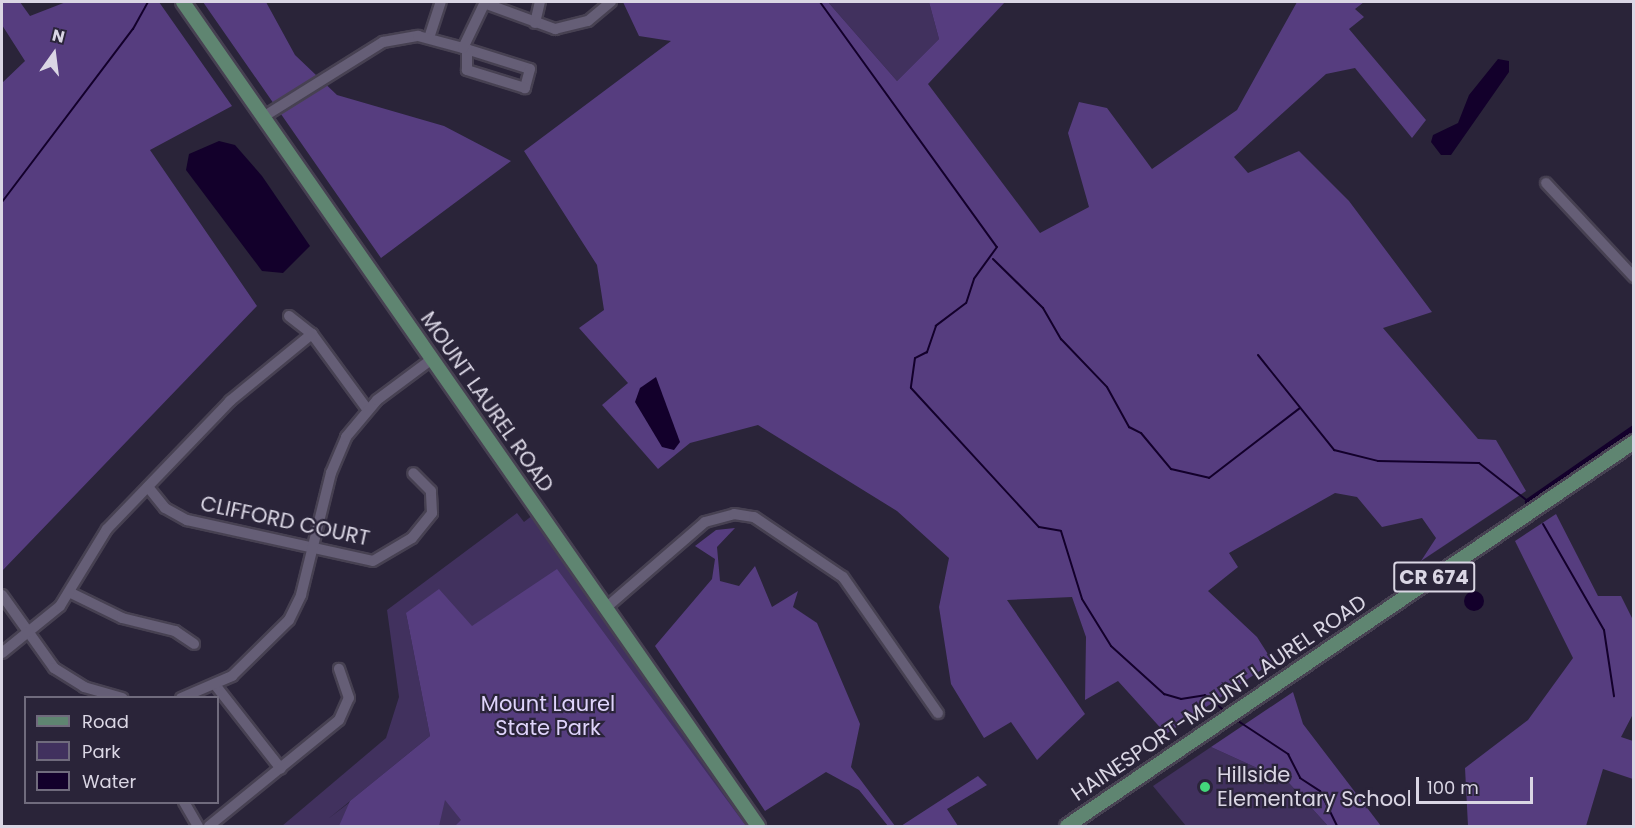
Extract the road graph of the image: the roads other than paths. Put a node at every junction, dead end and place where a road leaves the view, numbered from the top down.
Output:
1 (183, 2) edge
2 (441, 2) edge
3 (484, 2) edge
4 (540, 2) edge
5 (611, 2) edge
6 (535, 23) junction
7 (429, 38) junction
8 (465, 49) junction
9 (263, 117) junction
10 (1546, 183) dead end
11 (1634, 277) edge
12 (289, 316) dead end
13 (312, 334) junction
14 (432, 359) junction
15 (367, 410) junction
16 (1634, 442) edge
17 (413, 473) dead end
18 (148, 487) junction
19 (312, 550) junction
20 (72, 593) junction
21 (2, 595) edge
22 (608, 606) junction
23 (28, 634) junction
24 (194, 644) dead end
25 (2, 653) edge
26 (339, 669) dead end
27 (216, 686) junction
28 (116, 696) edge
29 (186, 696) edge
30 (938, 713) dead end
31 (280, 769) junction
32 (185, 804) edge
33 (198, 826) edge
34 (209, 826) edge
35 (758, 826) edge
36 (1067, 826) edge

1 - 9 main road, MOUNT LAUREL ROAD
2 - 7 street
3 - 6 street
3 - 8 street
4 - 6 street
5 - 6 street
7 - 8 street
7 - 9 street
8 - 8 street
9 - 14 main road, MOUNT LAUREL ROAD
10 - 11 street
12 - 13 street
13 - 15 street
13 - 18 street
14 - 15 street
14 - 22 main road, MOUNT LAUREL ROAD
15 - 19 street
16 - 36 main road, HAINESPORT-MOUNT LAUREL ROAD / CR 674
17 - 19 street, CLIFFORD COURT
18 - 19 street, CLIFFORD COURT
18 - 20 street
19 - 27 street
20 - 23 street
20 - 24 street
21 - 23 street
22 - 30 street
22 - 35 main road, MOUNT LAUREL ROAD
23 - 25 street
23 - 28 street
26 - 31 street
27 - 29 street
27 - 31 street
31 - 34 street
32 - 33 street

